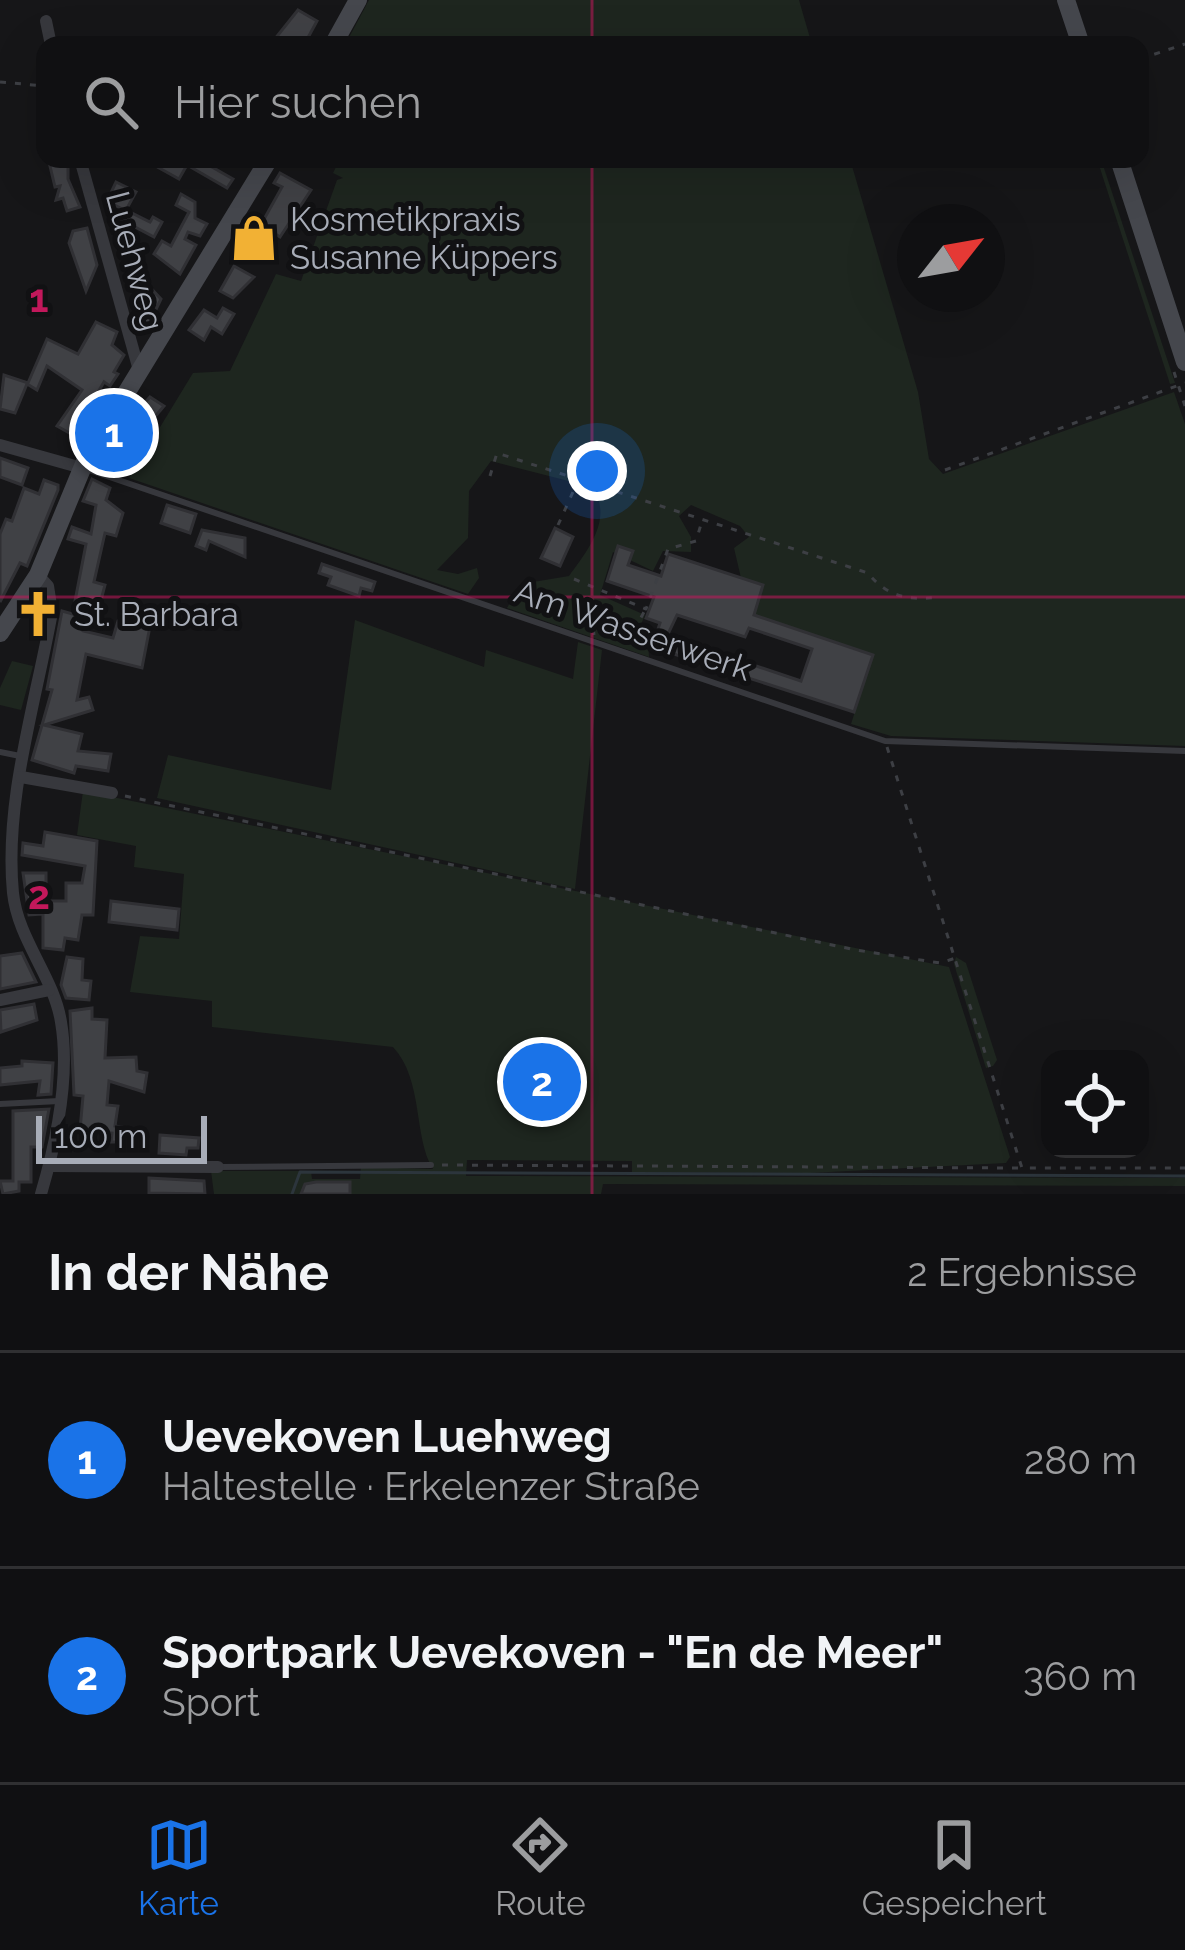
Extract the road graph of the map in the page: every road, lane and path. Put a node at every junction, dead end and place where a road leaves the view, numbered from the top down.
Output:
1 (358, 0) edge
2 (1066, 0) edge
3 (46, 21) dead end
4 (49, 36) edge
5 (338, 36) edge
6 (1078, 36) edge
7 (1185, 44) edge
8 (1149, 55) edge
9 (0, 82) edge
10 (36, 85) edge
11 (82, 168) edge
12 (264, 168) edge
13 (1122, 168) edge
14 (1185, 362) edge
15 (141, 375) junction
16 (1185, 383) edge
17 (0, 445) edge
18 (82, 468) junction
19 (945, 470) dead end
20 (490, 476) dead end
21 (579, 479) junction
22 (703, 519) junction
23 (558, 525) dead end
24 (38, 575) junction
25 (574, 579) dead end
26 (939, 597) dead end
27 (646, 609) junction
28 (592, 616) dead end
29 (0, 633) edge
30 (596, 643) junction
31 (623, 652) junction
32 (885, 740) junction
33 (0, 752) edge
34 (1185, 752) edge
35 (24, 757) junction
36 (21, 777) junction
37 (112, 793) joint
38 (7, 897) edge
39 (958, 957) junction
40 (49, 990) junction
41 (0, 1000) edge
42 (59, 1101) junction
43 (0, 1104) edge
44 (431, 1165) joint
45 (49, 1166) junction
46 (218, 1167) joint
47 (1022, 1168) junction
48 (1185, 1168) edge
49 (41, 1194) edge

1 - 5 main road
2 - 6 main road
3 - 4 street
7 - 8 path
9 - 10 path
11 - 15 street, Luehweg
12 - 15 main road
13 - 14 main road
15 - 18 main road
16 - 19 path
17 - 18 street
18 - 24 main road
18 - 30 lane, Am Wasserwerk
20 - 21 path
21 - 22 path
21 - 23 path
22 - 26 path
22 - 27 path
24 - 29 main road
24 - 35 street
25 - 27 path
27 - 31 path
28 - 30 path
30 - 31 lane, Am Wasserwerk
31 - 32 lane, Am Wasserwerk
32 - 34 lane, Am Wasserwerk
32 - 39 path
33 - 35 lane
35 - 36 street
36 - 37 street
36 - 38 street
37 - 39 path
38 - 40 street
39 - 47 path
40 - 41 street
40 - 42 street
42 - 43 lane
42 - 45 street
44 - 46 lane
44 - 47 path
45 - 46 street
45 - 49 street
47 - 48 path

